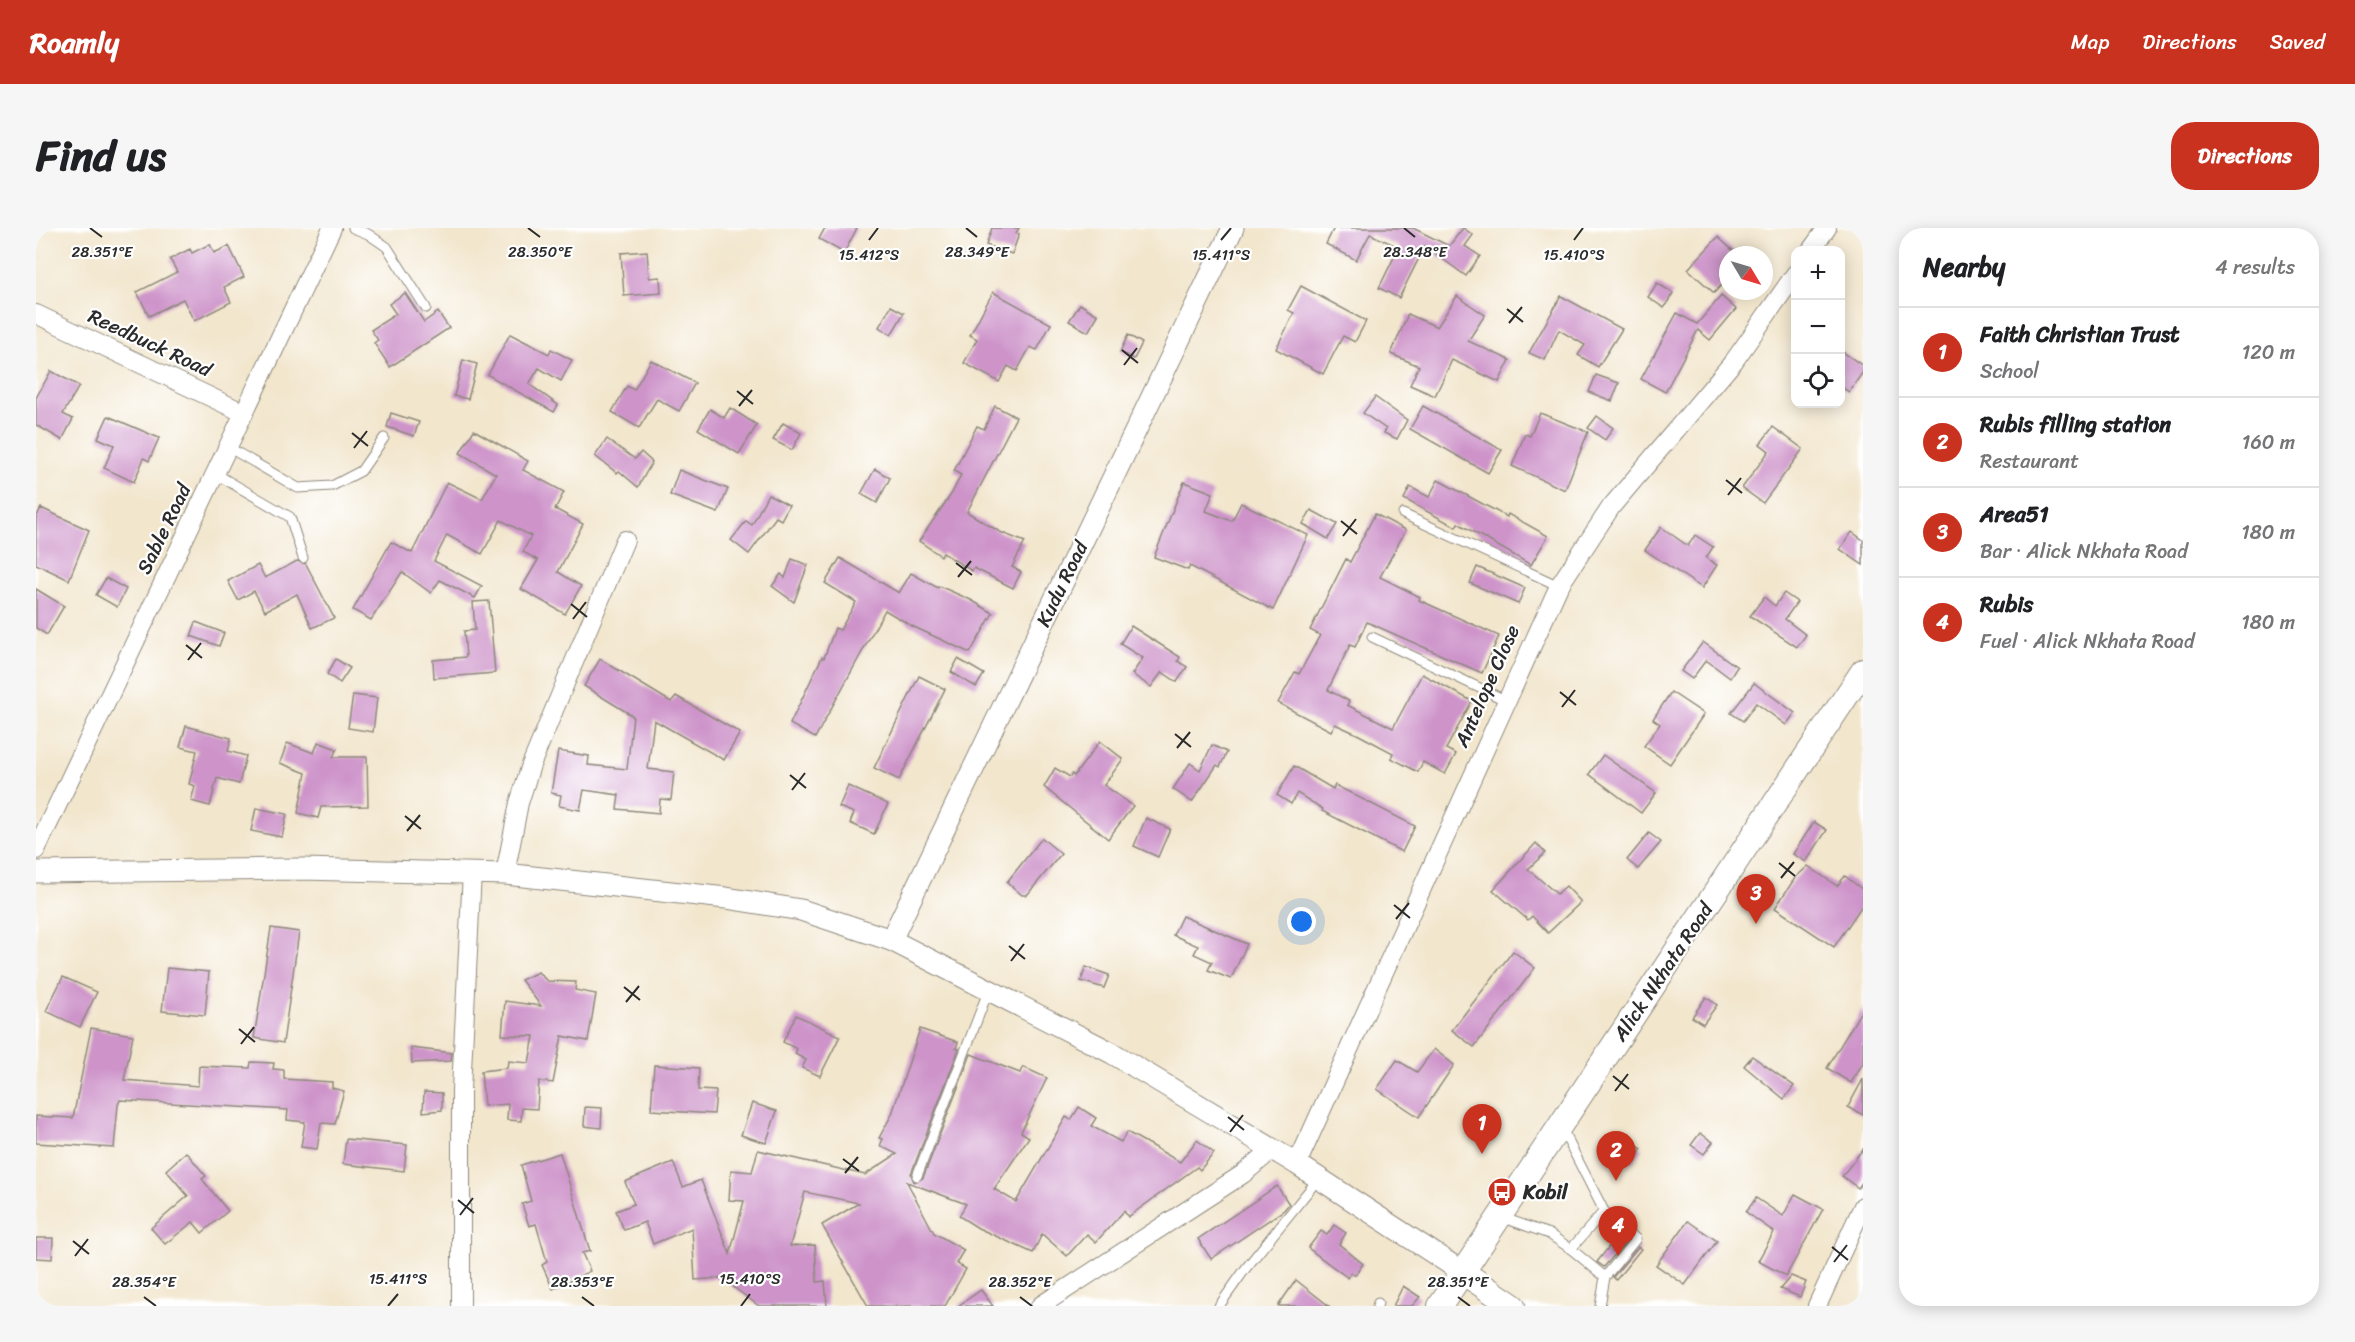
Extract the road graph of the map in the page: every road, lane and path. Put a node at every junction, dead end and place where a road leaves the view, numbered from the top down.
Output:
1 (332, 228) edge
2 (353, 228) edge
3 (1233, 228) edge
4 (1827, 228) edge
5 (1814, 246) edge
6 (1791, 280) edge
7 (426, 308) dead end
8 (36, 314) edge
9 (244, 413) junction
10 (384, 438) dead end
11 (228, 447) junction
12 (216, 474) junction
13 (1402, 514) dead end
14 (625, 540) dead end
15 (303, 558) dead end
16 (1559, 586) junction
17 (1372, 637) dead end
18 (1863, 670) edge
19 (1505, 700) junction
20 (36, 850) edge
21 (36, 872) edge
22 (472, 872) junction
23 (505, 874) junction
24 (891, 940) junction
25 (989, 989) junction
26 (1561, 1127) junction
27 (1273, 1149) junction
28 (1297, 1164) junction
29 (917, 1176) dead end
30 (1319, 1178) junction
31 (1863, 1206) edge
32 (1604, 1210) junction
33 (1501, 1217) junction
34 (1571, 1249) junction
35 (1464, 1273) junction
36 (1605, 1277) junction
37 (461, 1306) edge
38 (1040, 1306) edge
39 (1219, 1306) edge
40 (1440, 1306) edge
41 (1513, 1306) edge
42 (1600, 1306) edge
43 (1817, 1306) edge

1 - 9 street, Sable Road
2 - 7 lane
3 - 24 street, Kudu Road
4 - 5 street
6 - 16 street, Antelope Close
8 - 9 street, Reedbuck Road
9 - 11 street, Sable Road
10 - 11 lane
11 - 12 street, Sable Road
12 - 15 lane
12 - 20 street, Sable Road
13 - 16 lane
14 - 23 street
16 - 19 street, Antelope Close
17 - 19 lane
18 - 26 main road, Alick Nkhata Road
19 - 28 street, Antelope Close
21 - 22 street
22 - 23 street
22 - 37 street
23 - 24 street
24 - 25 street
25 - 27 street
25 - 29 lane
26 - 32 lane
26 - 33 main road, Alick Nkhata Road
27 - 28 street
27 - 38 street
28 - 30 street
30 - 35 street
30 - 39 lane
31 - 43 street
32 - 34 lane
32 - 36 lane
33 - 34 lane
33 - 35 main road, Alick Nkhata Road
34 - 36 lane
35 - 40 main road, Alick Nkhata Road
35 - 41 main road
36 - 42 lane

